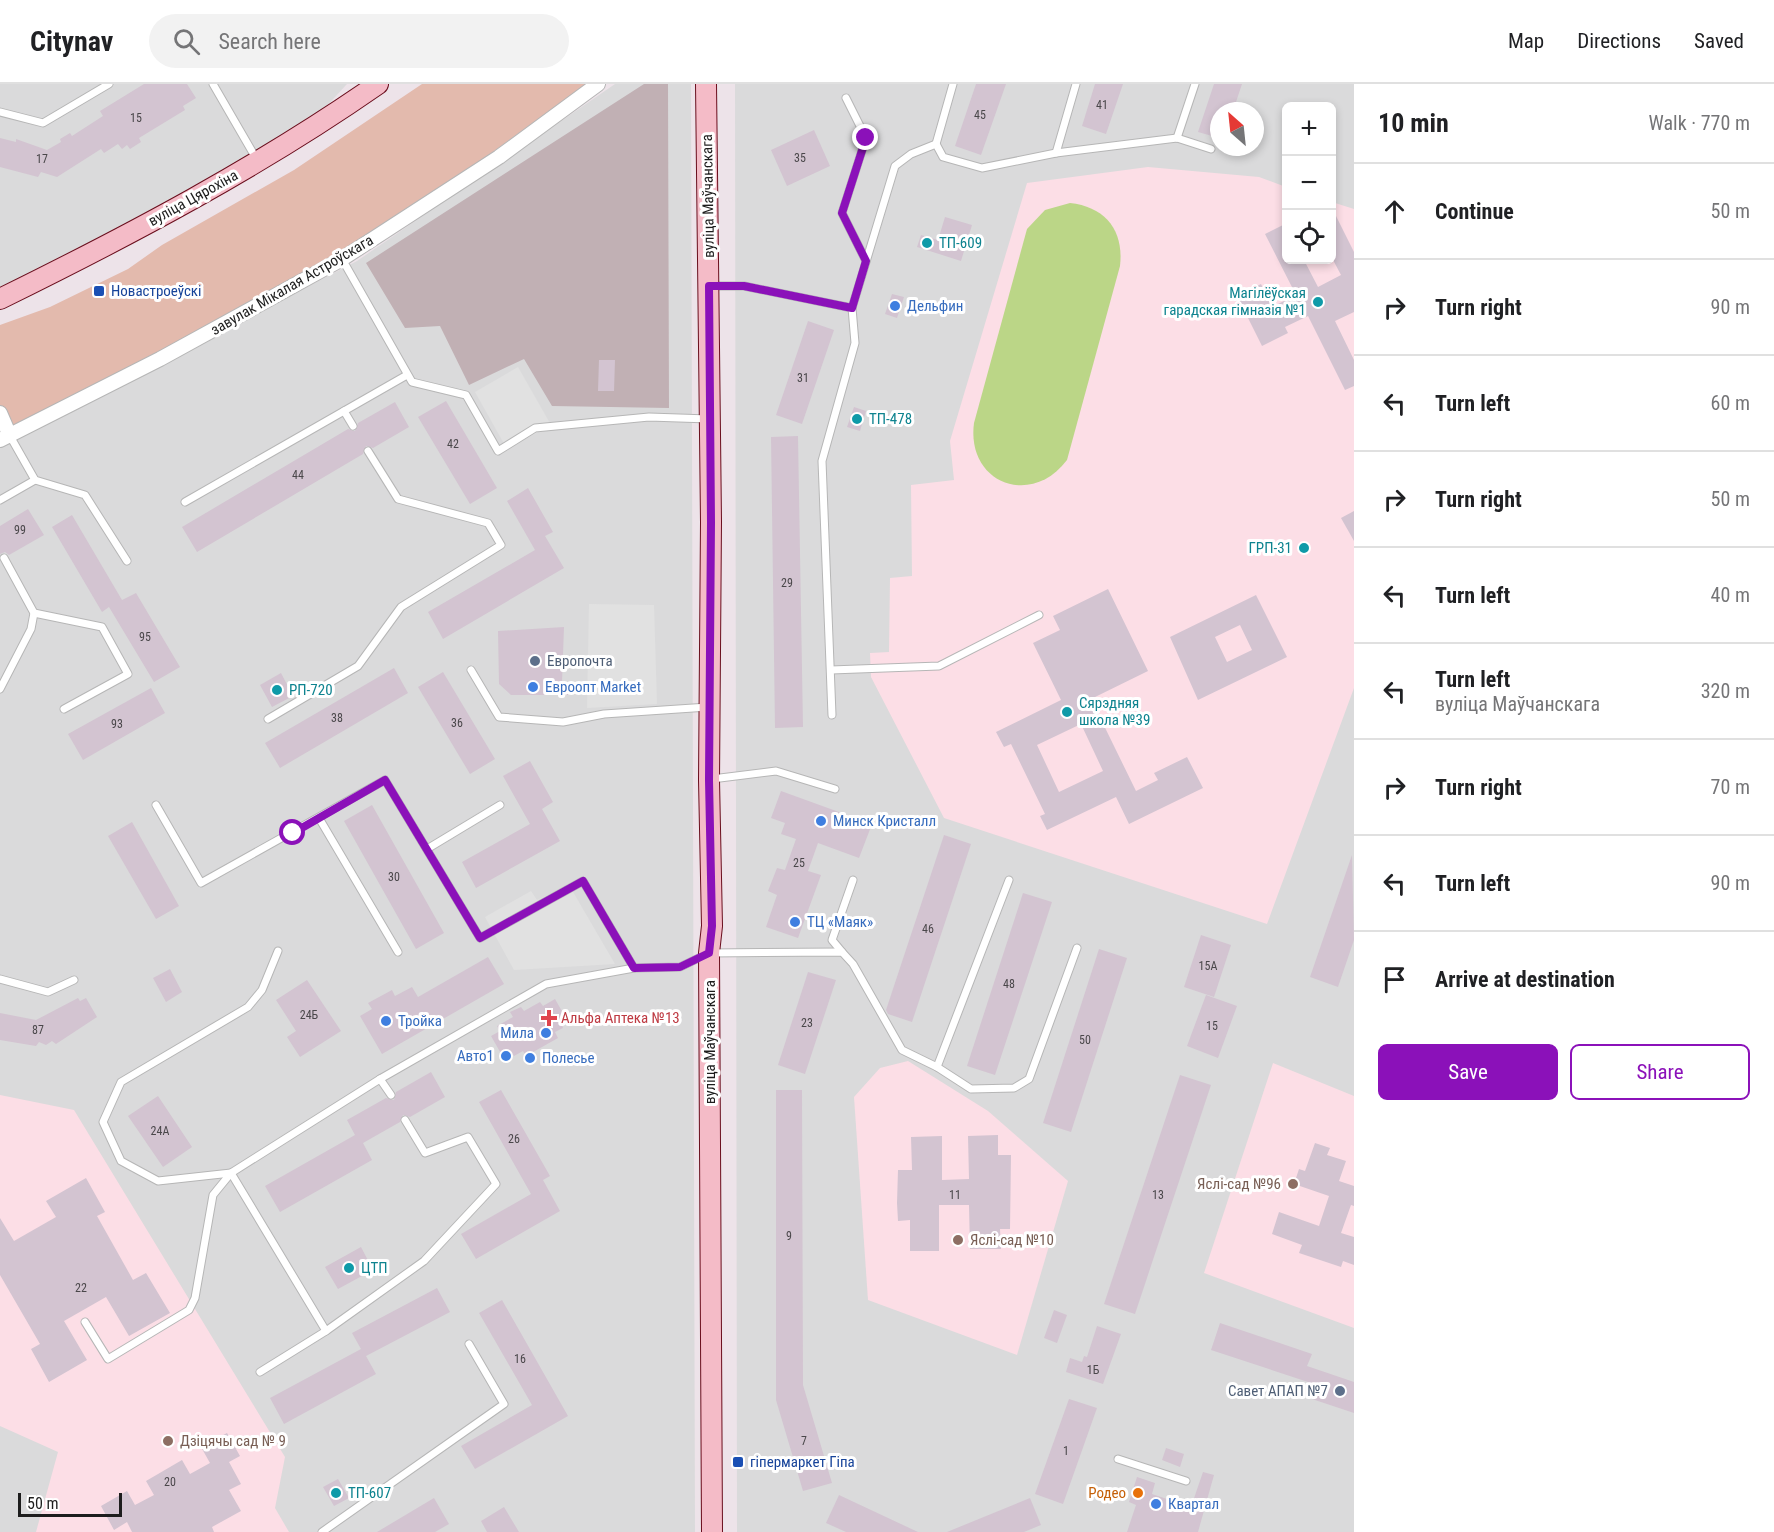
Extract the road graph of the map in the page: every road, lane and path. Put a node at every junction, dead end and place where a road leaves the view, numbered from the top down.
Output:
1 (109, 84) edge
2 (213, 84) edge
3 (378, 84) edge
4 (598, 84) edge
5 (706, 84) edge
6 (952, 84) edge
7 (1076, 84) edge
8 (1195, 84) edge
9 (846, 98) dead end
10 (0, 112) edge
11 (1177, 138) junction
12 (936, 144) junction
13 (1210, 150) edge
14 (1056, 153) junction
15 (258, 162) junction
16 (342, 259) junction
17 (866, 261) junction
18 (709, 286) junction
19 (0, 299) edge
20 (852, 308) junction
21 (407, 375) junction
22 (344, 411) junction
23 (0, 413) edge
24 (709, 419) junction
25 (353, 426) dead end
26 (5, 438) edge
27 (368, 451) dead end
28 (35, 480) junction
29 (0, 500) edge
30 (185, 502) dead end
31 (4, 558) dead end
32 (127, 561) dead end
33 (34, 613) junction
34 (1039, 615) dead end
35 (471, 670) dead end
36 (831, 670) junction
37 (0, 689) edge
38 (711, 707) junction
39 (64, 710) dead end
40 (832, 715) dead end
41 (268, 719) dead end
42 (709, 780) junction
43 (835, 789) dead end
44 (156, 805) dead end
45 (500, 805) dead end
46 (319, 818) junction
47 (427, 849) junction
48 (853, 880) dead end
49 (1009, 880) dead end
50 (1077, 948) dead end
51 (278, 951) dead end
52 (398, 952) dead end
53 (842, 952) junction
54 (709, 953) junction
55 (634, 968) junction
56 (0, 979) edge
57 (74, 980) dead end
58 (937, 1067) junction
59 (380, 1079) junction
60 (391, 1095) dead end
61 (405, 1120) dead end
62 (231, 1173) junction
63 (85, 1322) dead end
64 (326, 1331) junction
65 (469, 1344) dead end
66 (260, 1372) dead end
67 (1118, 1459) dead end
68 (1186, 1481) dead end
69 (322, 1532) edge
70 (712, 1532) edge

1 - 10 lane
2 - 15 lane
3 - 15 main road, вуліца Цярохіна
4 - 16 street, завулак Мікалая Астроўскага
5 - 18 main road, вуліца Маўчанскага
6 - 12 lane
7 - 14 lane
8 - 11 lane
9 - 17 lane
11 - 13 lane
11 - 14 lane
12 - 14 lane
12 - 17 lane
15 - 19 main road, вуліца Цярохіна
16 - 21 lane
16 - 26 street, завулак Мікалая Астроўскага
17 - 20 lane
18 - 20 lane
18 - 24 main road, вуліца Маўчанскага
20 - 36 lane
21 - 22 lane
21 - 24 lane
22 - 25 lane
22 - 30 lane
23 - 26 street
24 - 38 main road, вуліца Маўчанскага
26 - 28 lane
27 - 41 lane
28 - 29 lane
28 - 32 lane
31 - 33 lane
33 - 37 lane
33 - 39 lane
34 - 36 lane
35 - 38 lane
36 - 40 lane
38 - 42 main road, вуліца Маўчанскага
42 - 43 lane
42 - 54 main road, вуліца Маўчанскага
44 - 46 lane
45 - 47 lane
46 - 47 lane
46 - 52 lane
47 - 55 lane
48 - 53 lane
49 - 58 lane
50 - 58 lane
51 - 62 lane
53 - 54 lane
53 - 58 lane
54 - 55 lane
54 - 70 main road, вуліца Маўчанскага
55 - 59 lane
56 - 57 lane
59 - 60 lane
59 - 62 lane
61 - 64 lane
62 - 63 lane
62 - 64 lane
64 - 66 lane
65 - 69 lane
67 - 68 lane

